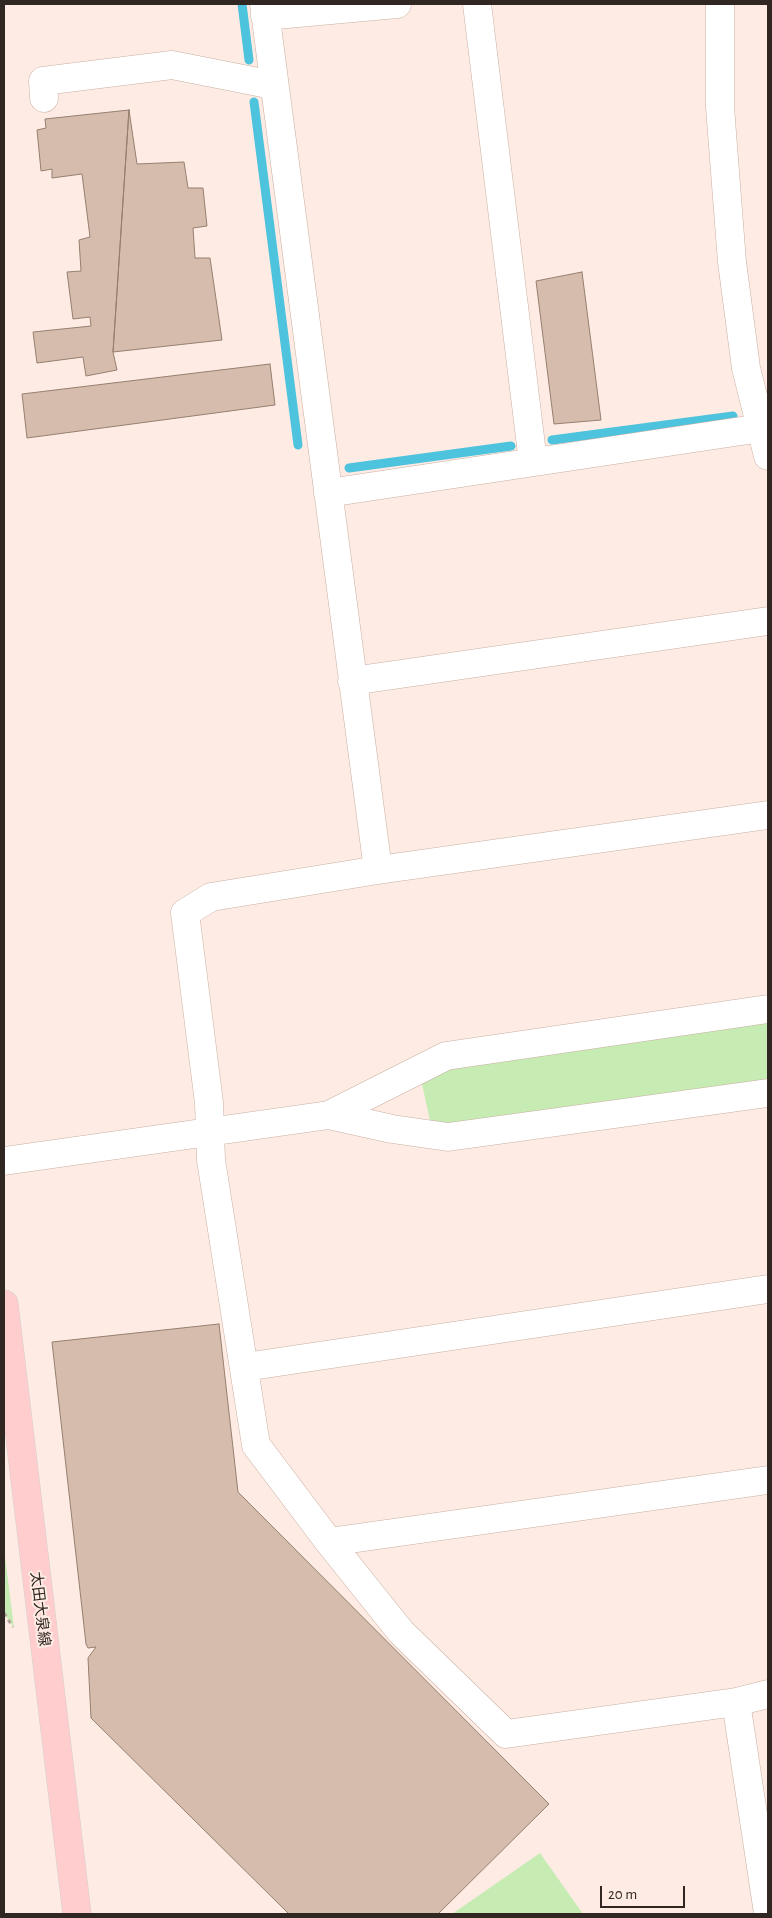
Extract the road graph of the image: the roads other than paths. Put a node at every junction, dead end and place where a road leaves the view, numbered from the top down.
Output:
1 (398, 4) edge
2 (477, 4) edge
3 (720, 4) edge
4 (265, 10) edge
5 (274, 81) junction
6 (44, 98) dead end
7 (764, 428) edge
8 (768, 456) edge
9 (533, 462) junction
10 (328, 493) junction
11 (768, 621) edge
12 (352, 681) junction
13 (768, 815) edge
14 (378, 870) junction
15 (768, 1009) edge
16 (768, 1093) edge
17 (329, 1115) junction
18 (210, 1132) junction
19 (4, 1161) edge
20 (768, 1289) edge
21 (4, 1304) edge
22 (245, 1367) junction
23 (768, 1480) edge
24 (329, 1542) junction
25 (768, 1694) edge
26 (736, 1702) junction
27 (768, 1913) edge
28 (77, 1914) edge

1 - 4 street
2 - 9 street
3 - 7 street
4 - 5 street
5 - 6 street
5 - 10 street
7 - 8 street
7 - 9 street
9 - 10 street
10 - 12 street
11 - 12 street
12 - 14 street
13 - 14 street
14 - 18 street
15 - 17 street
16 - 17 street
17 - 18 street
18 - 19 street
18 - 22 street
20 - 22 street
21 - 28 main road, 太田大泉線
22 - 24 street
23 - 24 street
24 - 26 street
25 - 26 street
26 - 27 street

